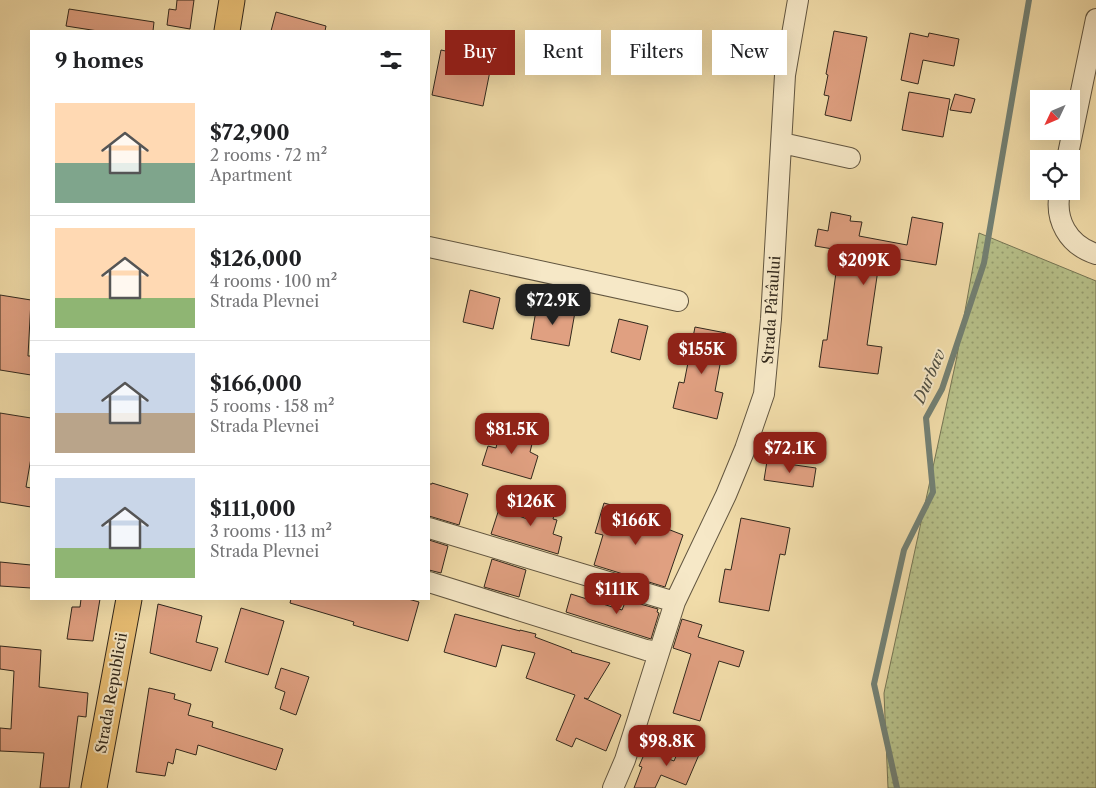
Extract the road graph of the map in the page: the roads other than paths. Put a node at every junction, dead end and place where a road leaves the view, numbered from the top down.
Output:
1 (232, 0) edge
2 (798, 0) edge
3 (1096, 19) edge
4 (226, 30) edge
5 (782, 143) junction
6 (1069, 150) edge
7 (850, 158) dead end
8 (1058, 200) edge
9 (430, 247) edge
10 (1096, 254) edge
11 (678, 301) dead end
12 (430, 528) edge
13 (430, 582) edge
14 (129, 600) edge
15 (675, 602) junction
16 (659, 652) junction
17 (94, 788) edge
18 (613, 788) edge

1 - 4 main road
2 - 5 street, Strada Pârâului
3 - 6 street
5 - 7 street
5 - 15 street, Strada Pârâului
8 - 10 street
9 - 11 street
12 - 15 street
13 - 16 street
14 - 17 main road, Strada Republicii
15 - 16 street, Strada Pârâului
16 - 18 street, Strada Pârâului

